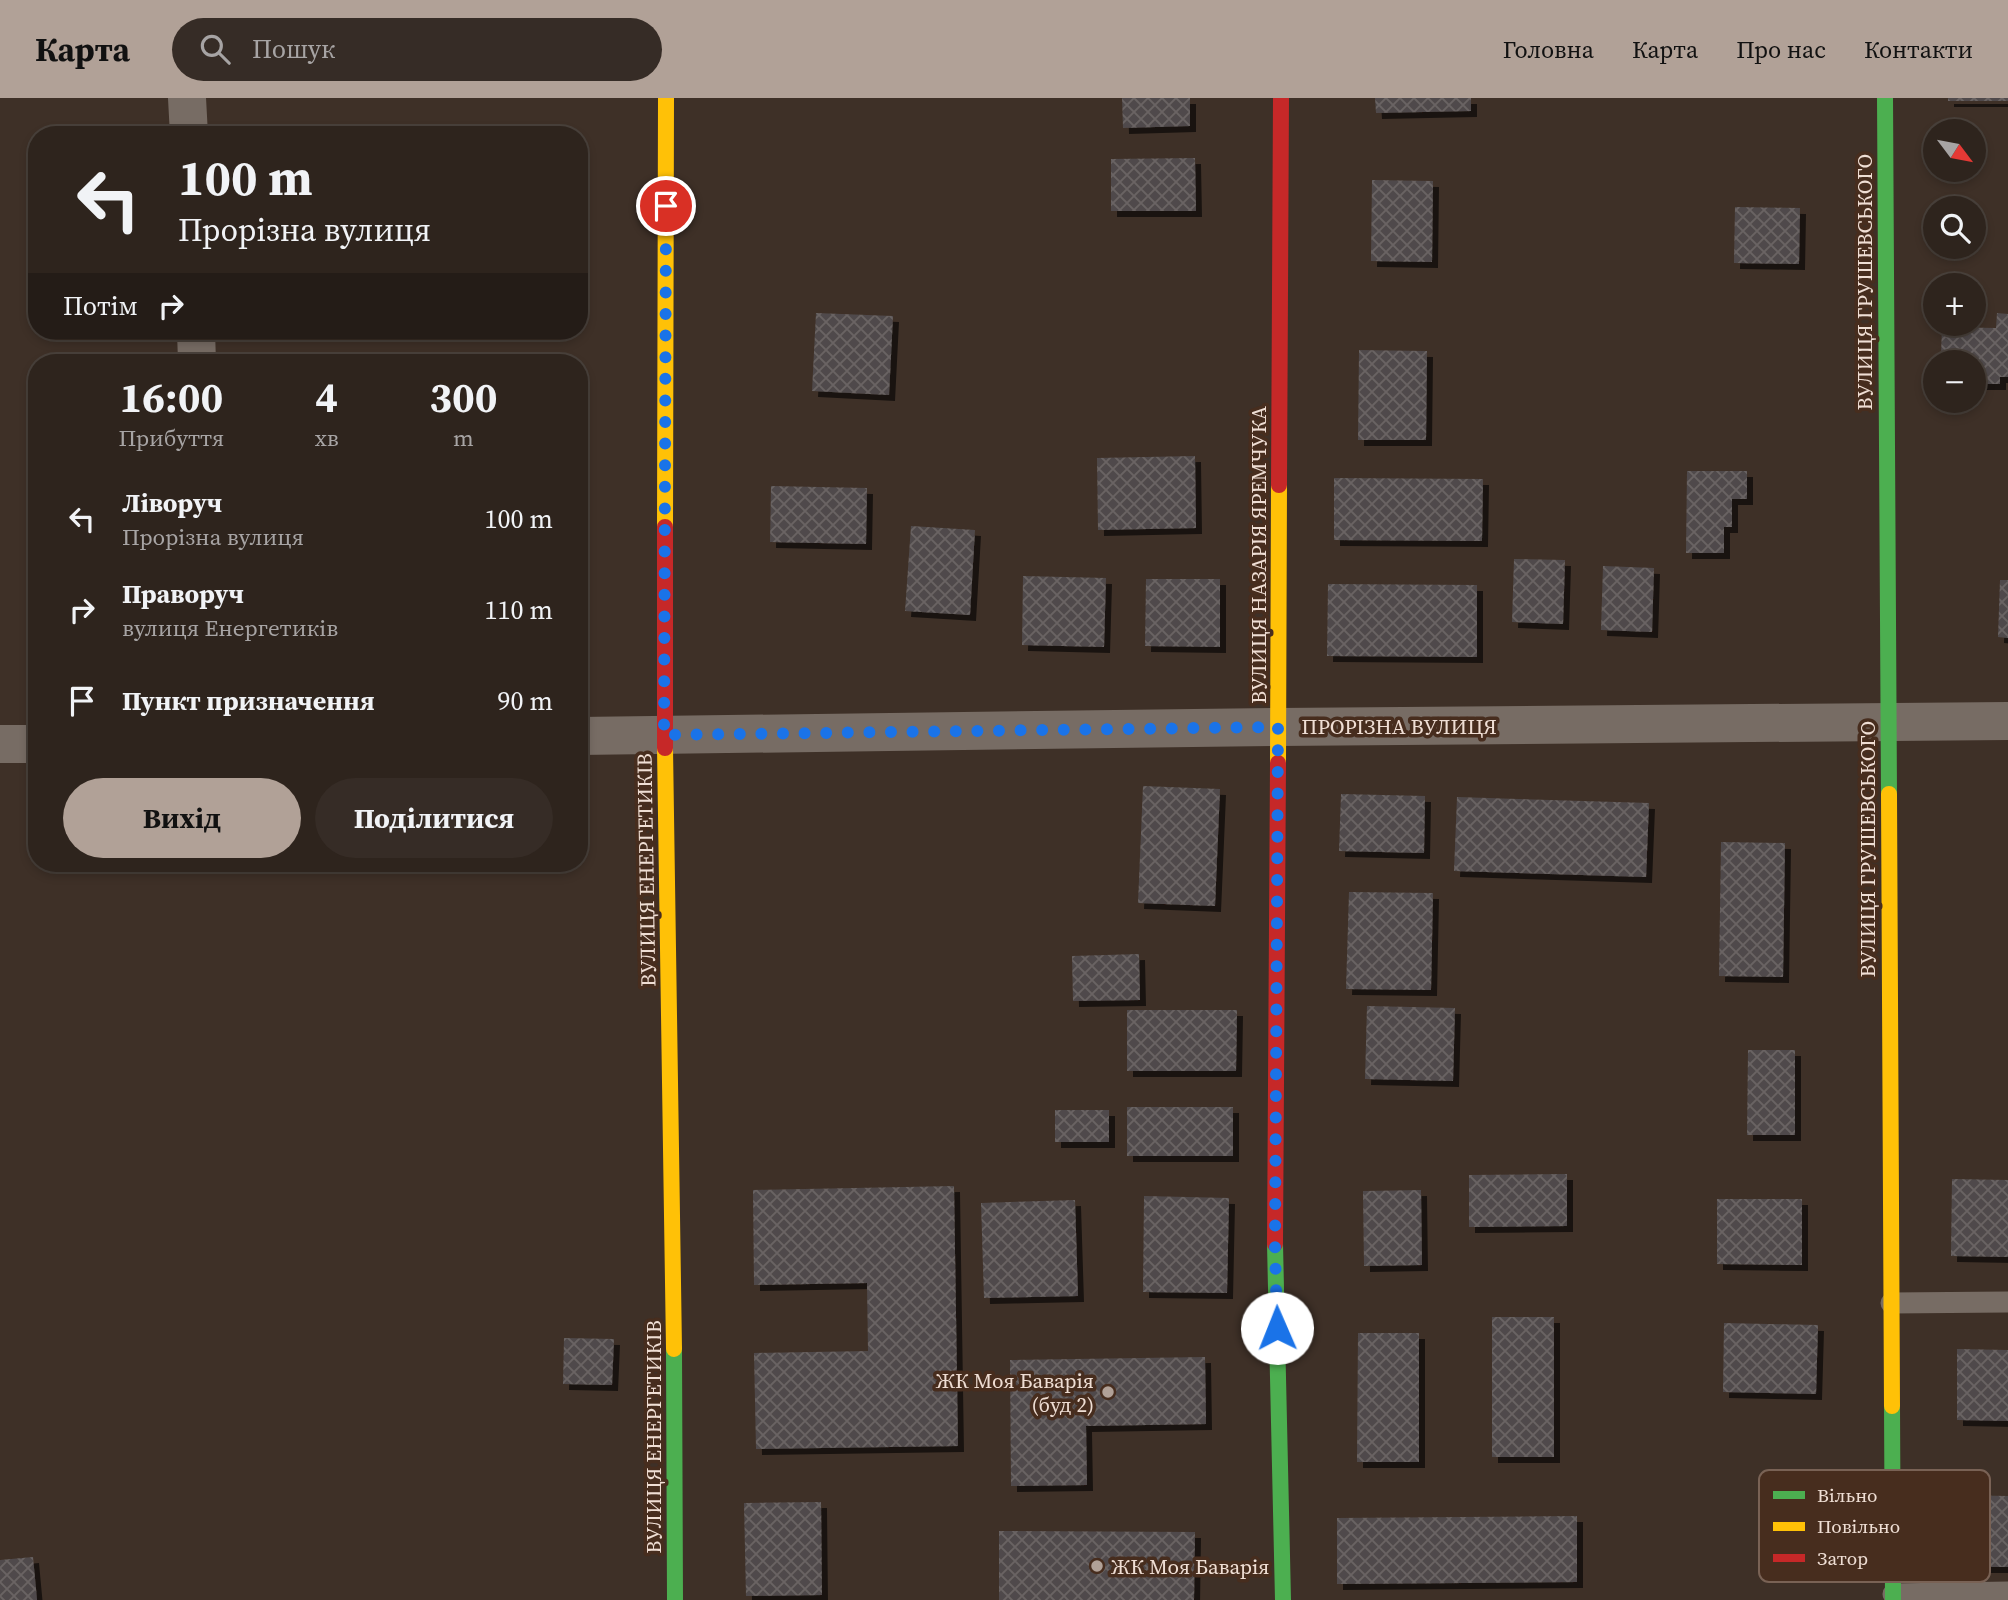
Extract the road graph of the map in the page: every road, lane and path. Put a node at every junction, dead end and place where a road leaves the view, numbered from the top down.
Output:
1 (187, 98) edge
2 (666, 98) edge
3 (1281, 98) edge
4 (1885, 98) edge
5 (189, 126) edge
6 (2008, 721) edge
7 (1887, 722) junction
8 (1278, 727) junction
9 (664, 735) junction
10 (588, 736) edge
11 (0, 744) edge
12 (28, 744) edge
13 (2008, 1302) edge
14 (1891, 1303) junction
15 (1892, 1470) edge
16 (2008, 1592) edge
17 (1893, 1597) edge
18 (675, 1600) edge
19 (1283, 1600) edge

1 - 5 street
2 - 9 street, ВУЛИЦЯ ЕНЕРГЕТИКІВ
3 - 8 street, ВУЛИЦЯ НАЗАРІЯ ЯРЕМЧУКА
4 - 7 street, ВУЛИЦЯ ГРУШЕВСЬКОГО
6 - 7 street, ПРОРІЗНА ВУЛИЦЯ
7 - 8 street, ПРОРІЗНА ВУЛИЦЯ
7 - 14 street, ВУЛИЦЯ ГРУШЕВСЬКОГО
8 - 9 street, ПРОРІЗНА ВУЛИЦЯ
8 - 19 street, ВУЛИЦЯ НАЗАРІЯ ЯРЕМЧУКА
9 - 10 street, ПРОРІЗНА ВУЛИЦЯ
9 - 18 street, ВУЛИЦЯ ЕНЕРГЕТИКІВ
11 - 12 street
13 - 14 lane
14 - 15 street, ВУЛИЦЯ ГРУШЕВСЬКОГО
16 - 17 lane

